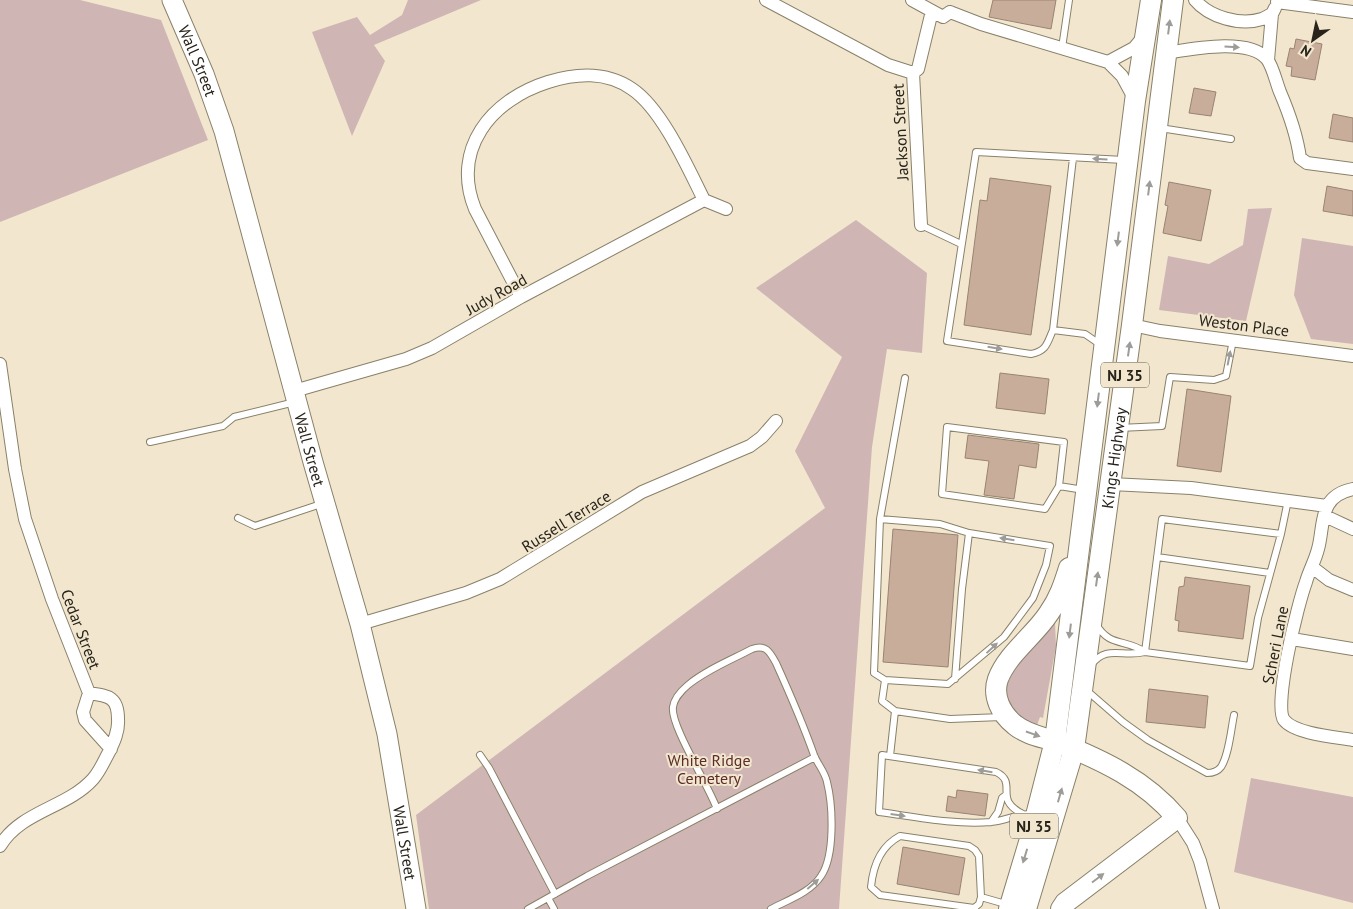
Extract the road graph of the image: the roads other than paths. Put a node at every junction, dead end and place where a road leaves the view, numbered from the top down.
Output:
1 (172, 0) edge
2 (766, 0) edge
3 (912, 0) edge
4 (1068, 0) edge
5 (1151, 0) edge
6 (1173, 0) edge
7 (1195, 0) edge
8 (1278, 1) edge
9 (951, 6) edge
10 (932, 11) junction
11 (1353, 12) edge
12 (1272, 14) junction
13 (1146, 32) junction
14 (1062, 48) junction
15 (1166, 53) junction
16 (1268, 60) junction
17 (1108, 62) junction
18 (914, 73) junction
19 (1135, 101) junction
20 (1157, 127) junction
21 (1231, 139) dead end
22 (1073, 158) junction
23 (1128, 160) junction
24 (1353, 169) edge
25 (704, 200) junction
26 (726, 208) dead end
27 (920, 225) joint
28 (961, 244) junction
29 (521, 297) junction
30 (1132, 326) junction
31 (1053, 330) junction
32 (1233, 340) junction
33 (1105, 348) junction
34 (1353, 356) edge
35 (0, 364) edge
36 (905, 378) dead end
37 (295, 396) junction
38 (776, 421) dead end
39 (1118, 428) junction
40 (150, 442) dead end
41 (1111, 484) junction
42 (1059, 486) junction
43 (1353, 489) edge
44 (1087, 491) junction
45 (1288, 500) junction
46 (325, 503) junction
47 (1326, 511) junction
48 (238, 518) dead end
49 (1084, 518) junction
50 (880, 519) junction
51 (1353, 529) edge
52 (969, 534) junction
53 (1281, 534) junction
54 (1157, 557) junction
55 (1312, 567) junction
56 (1270, 572) junction
57 (1353, 590) edge
58 (1093, 612) junction
59 (360, 624) junction
60 (1292, 638) junction
61 (1353, 649) edge
62 (1145, 652) junction
63 (955, 679) junction
64 (885, 680) junction
65 (1083, 682) junction
66 (89, 693) junction
67 (895, 711) junction
68 (1234, 715) dead end
69 (1006, 717) junction
70 (1353, 740) edge
71 (1055, 741) junction
72 (111, 749) junction
73 (1074, 749) junction
74 (480, 755) dead end
75 (890, 756) junction
76 (815, 757) junction
77 (1006, 795) junction
78 (717, 809) junction
79 (1030, 814) junction
80 (1177, 818) junction
81 (991, 822) junction
82 (0, 846) edge
83 (555, 894) junction
84 (981, 897) junction
85 (548, 898) junction
86 (1015, 908) edge
87 (416, 909) edge
88 (528, 909) edge
89 (554, 909) edge
90 (771, 909) edge
91 (1061, 909) edge
92 (1213, 909) edge

1 - 37 street, Wall Street
2 - 18 street
3 - 10 street
4 - 14 lane
5 - 13 main road, Kings Highway / NJ 35
15 -> 6 main road, Kings Highway / NJ 35
7 - 12 street
8 - 11 street
8 - 12 street
9 - 10 street
9 - 14 street
10 - 18 street, Jackson Street
12 - 16 street
13 - 17 street
13 - 19 main road, Kings Highway / NJ 35
14 - 17 street
15 -> 16 street
15 - 20 main road, Kings Highway / NJ 35
16 - 24 street
17 - 19 street
18 - 27 street, Jackson Street
19 - 23 main road, Kings Highway / NJ 35
20 - 21 lane
30 -> 20 main road, Kings Highway / NJ 35
23 -> 22 lane
22 - 28 lane
22 - 31 lane
23 -> 33 main road, Kings Highway / NJ 35
25 - 26 street
25 - 29 street, Judy Road
25 - 29 street
27 - 28 lane
28 -> 31 lane
29 - 37 street, Judy Road
30 - 32 street, Weston Place
39 -> 30 main road, Kings Highway / NJ 35
31 - 33 lane
32 - 34 street, Weston Place
39 -> 32 lane
33 -> 44 main road, Kings Highway / NJ 35
35 - 66 street, Cedar Street
36 - 50 lane
37 - 40 lane
37 - 46 street, Wall Street
38 - 59 street, Russell Terrace
39 - 41 main road, Kings Highway / NJ 35
41 - 45 street
58 -> 41 main road, Kings Highway / NJ 35
42 - 42 lane
42 - 44 lane
43 - 47 street
44 - 49 main road, Kings Highway / NJ 35
45 - 47 street
45 - 53 lane
46 - 48 lane
46 - 59 street, Wall Street
47 - 51 street
47 - 55 street, Scheri Lane
49 - 69 main road
49 -> 71 main road, Kings Highway / NJ 35
50 - 52 lane
50 - 64 lane
52 - 63 lane
63 -> 52 lane
53 - 54 lane
53 - 56 lane
54 - 56 lane
54 - 62 lane
55 - 57 street
55 - 60 street, Scheri Lane
56 - 62 lane
58 - 62 lane
58 - 65 main road, Kings Highway / NJ 35
59 - 87 street, Wall Street
60 - 61 street
60 - 70 street, Scheri Lane
62 - 65 lane
63 - 64 lane
64 - 67 lane
65 - 68 lane
65 - 73 main road, Kings Highway / NJ 35
66 - 72 street, Cedar Street
66 - 72 street
67 - 69 lane
67 - 75 lane
69 -> 71 main road
71 - 73 main road
71 - 79 main road, Kings Highway / NJ 35
72 - 82 street
73 - 80 main road
86 -> 73 main road, Kings Highway
74 - 83 lane
77 -> 75 lane
75 -> 81 lane
76 - 78 lane
76 - 78 lane
90 -> 76 lane
77 - 79 lane
77 - 81 lane
78 - 83 lane
79 - 81 lane
79 -> 86 main road, Kings Highway / NJ 35
91 -> 80 main road
80 - 92 street
83 - 85 lane
84 - 84 lane
84 - 86 lane
85 - 88 lane
85 - 89 lane

